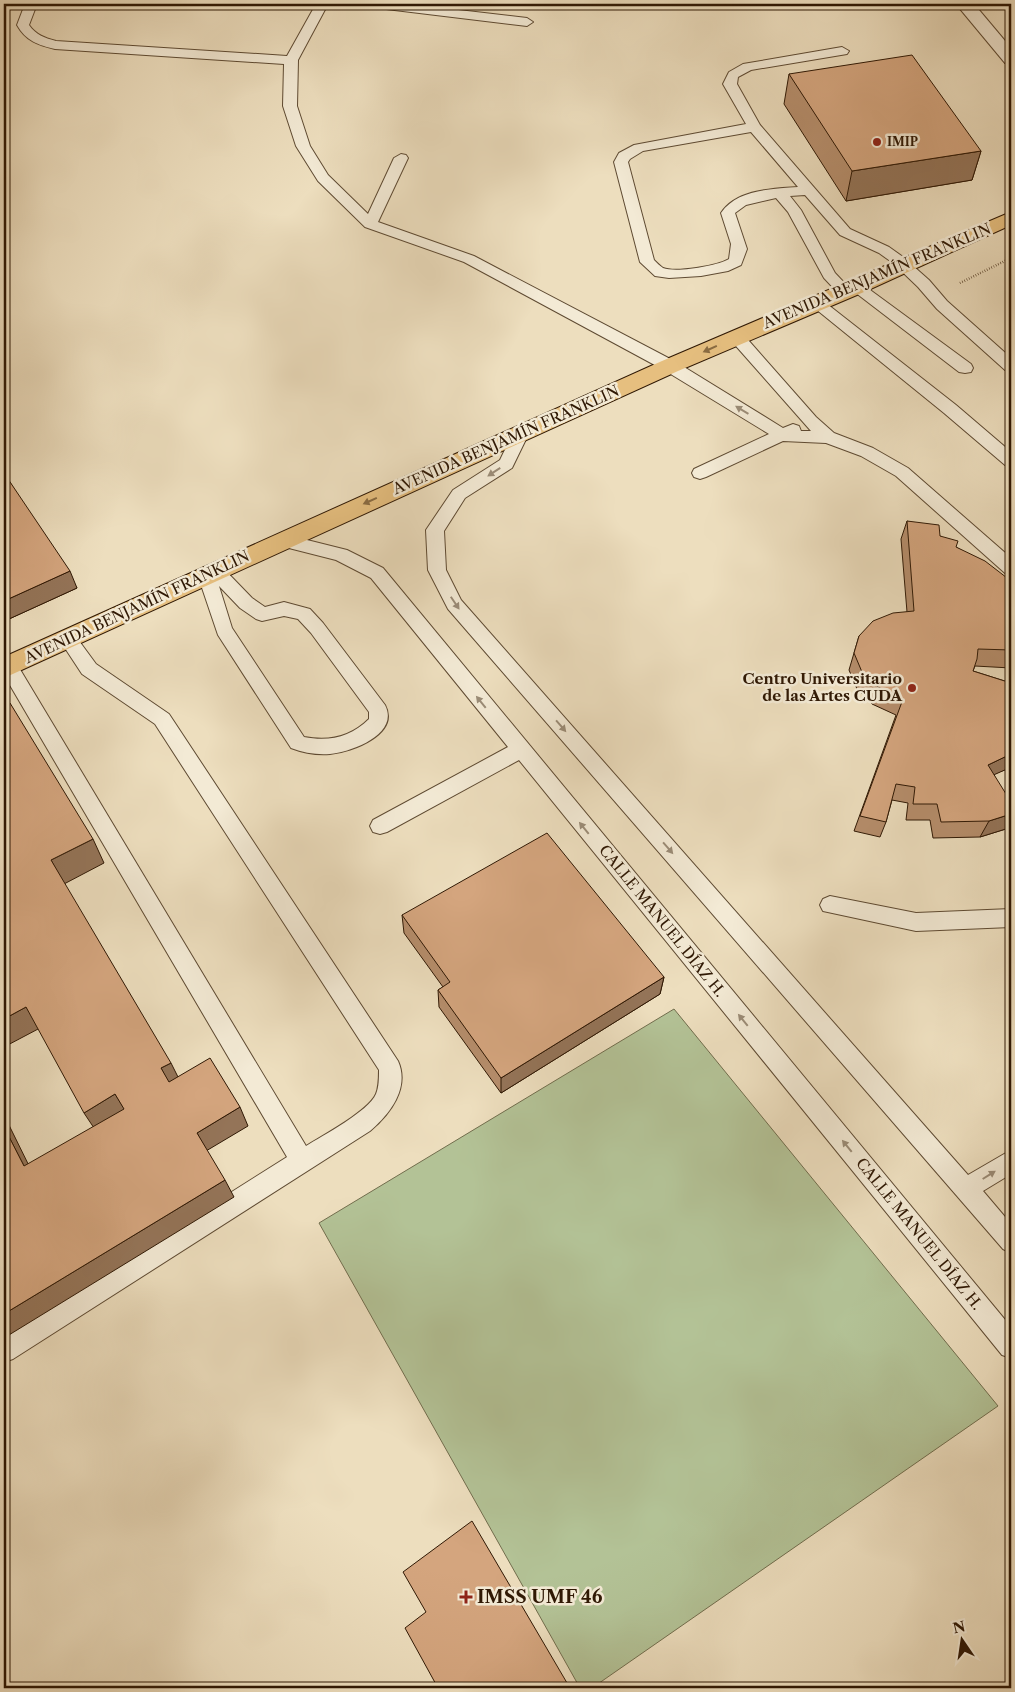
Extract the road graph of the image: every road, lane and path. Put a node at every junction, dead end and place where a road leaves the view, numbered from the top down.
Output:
1 (30, 4) edge
2 (322, 4) edge
3 (378, 4) edge
4 (965, 4) edge
5 (528, 22) dead end
6 (842, 51) dead end
7 (1011, 58) edge
8 (291, 60) junction
9 (754, 127) junction
10 (401, 158) dead end
11 (807, 190) junction
12 (780, 194) junction
13 (1011, 218) edge
14 (370, 224) junction
15 (1011, 258) edge
16 (903, 266) junction
17 (851, 289) junction
18 (935, 294) junction
19 (817, 303) junction
20 (736, 337) junction
21 (670, 366) junction
22 (1011, 366) edge
23 (965, 368) dead end
24 (810, 420) junction
25 (521, 433) junction
26 (784, 436) junction
27 (828, 437) junction
28 (1011, 461) edge
29 (700, 473) dead end
30 (283, 540) junction
31 (1011, 568) edge
32 (211, 574) junction
33 (68, 639) junction
34 (6, 667) edge
35 (520, 750) junction
36 (380, 826) dead end
37 (830, 905) dead end
38 (1011, 918) edge
39 (302, 1161) junction
40 (1011, 1161) edge
41 (967, 1188) junction
42 (1011, 1241) edge
43 (1011, 1346) edge
44 (4, 1350) edge

1 - 8 lane
2 - 8 lane
3 - 5 lane
4 - 7 street
6 - 9 lane
8 - 14 lane
9 - 11 lane
9 - 12 lane
10 - 14 lane
11 - 12 lane
11 - 16 lane
12 - 17 lane
13 - 16 main road, AVENIDA BENJAMÍN FRANKLIN
14 - 21 lane
15 - 18 path
16 - 17 main road, AVENIDA BENJAMÍN FRANKLIN
16 - 18 lane
17 - 19 main road, AVENIDA BENJAMÍN FRANKLIN
17 - 23 lane
18 - 22 lane
19 - 20 main road, AVENIDA BENJAMÍN FRANKLIN
19 - 28 lane
20 -> 21 main road, AVENIDA BENJAMÍN FRANKLIN
20 - 24 lane
21 - 25 main road, AVENIDA BENJAMÍN FRANKLIN
26 -> 21 lane
24 - 26 lane
24 - 27 lane
25 -> 30 main road, AVENIDA BENJAMÍN FRANKLIN
25 -> 41 lane
26 - 27 lane
26 - 29 lane
27 - 31 lane
30 - 32 main road, AVENIDA BENJAMÍN FRANKLIN
35 -> 30 lane, CALLE MANUEL DÍAZ H.
32 - 32 lane
32 - 33 main road, AVENIDA BENJAMÍN FRANKLIN
33 - 34 main road, AVENIDA BENJAMÍN FRANKLIN
33 - 39 lane
34 - 39 lane
35 - 36 lane
43 -> 35 lane, CALLE MANUEL DÍAZ H.
37 - 38 lane
39 - 44 lane
41 -> 40 lane
41 - 42 lane

